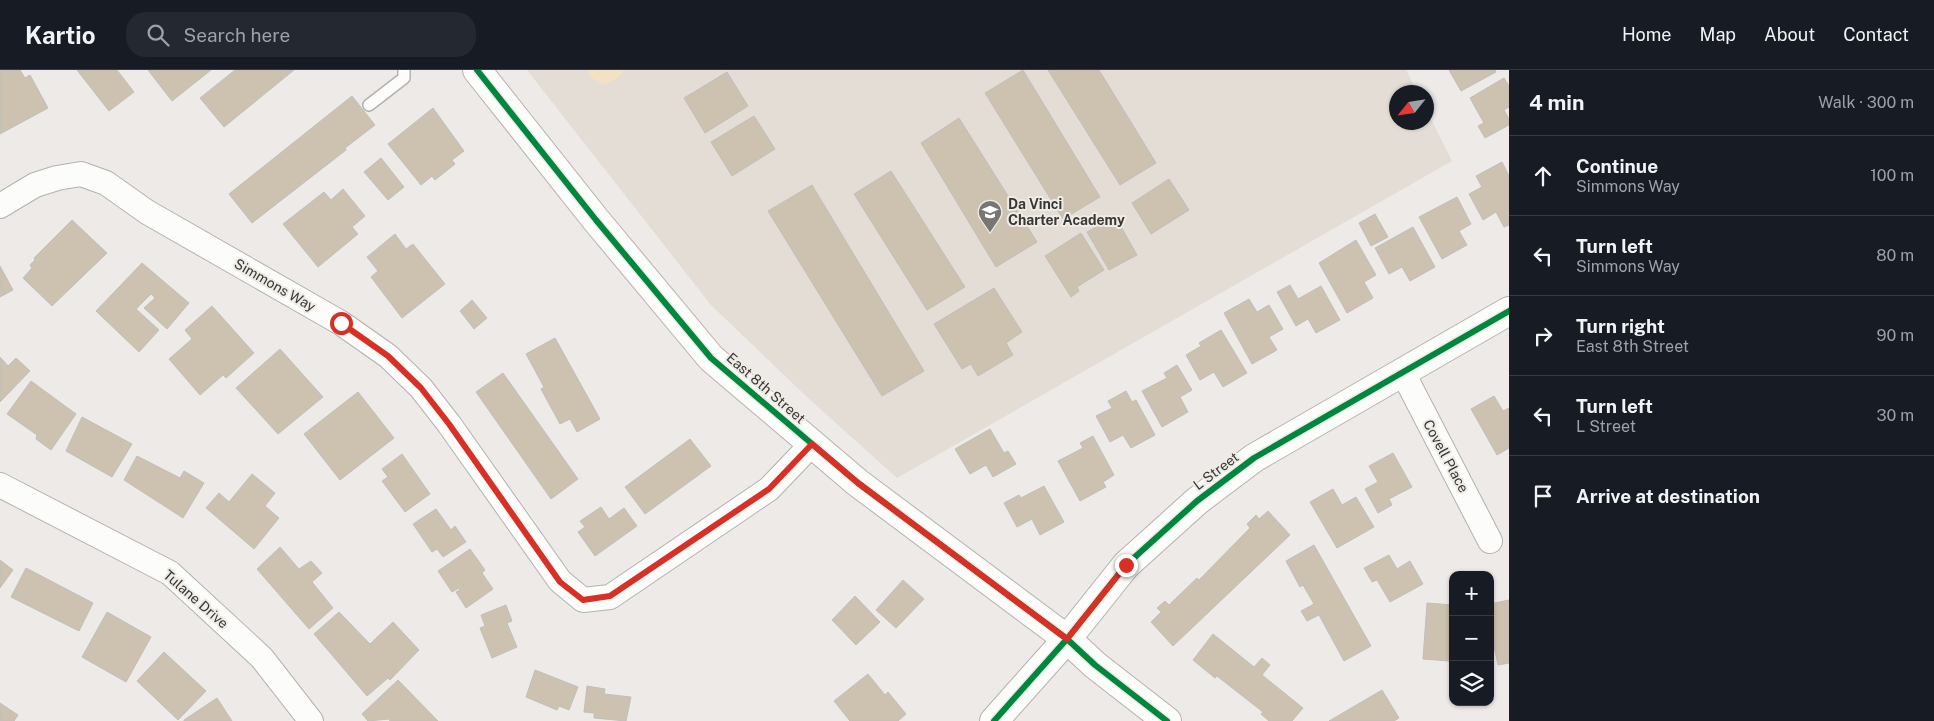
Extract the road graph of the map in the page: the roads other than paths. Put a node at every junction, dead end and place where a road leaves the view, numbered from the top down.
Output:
1 (404, 70) edge
2 (477, 70) edge
3 (369, 105) dead end
4 (0, 206) edge
5 (1509, 311) edge
6 (1402, 372) junction
7 (812, 444) junction
8 (0, 485) edge
9 (1490, 541) dead end
10 (1067, 639) junction
11 (311, 721) edge
12 (994, 721) edge
13 (1166, 721) edge

1 - 3 lane
2 - 7 street, East 8th Street
4 - 7 street, Simmons Way
5 - 6 street, L Street
6 - 9 street, Covell Place
6 - 10 street, L Street
7 - 10 street, East 8th Street
8 - 11 street, Tulane Drive
10 - 12 street, L Street
10 - 13 street, East 8th Street

